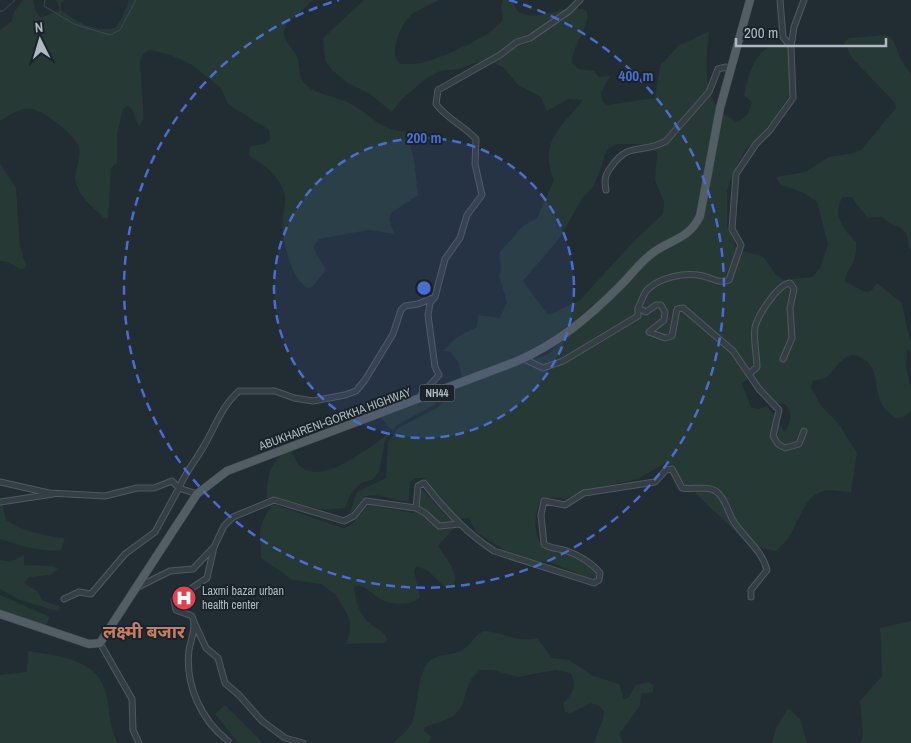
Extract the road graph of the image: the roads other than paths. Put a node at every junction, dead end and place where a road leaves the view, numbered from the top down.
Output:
1 (580, 0) edge
2 (750, 0) edge
3 (780, 0) edge
4 (804, 0) edge
5 (791, 47) junction
6 (730, 71) junction
7 (606, 190) dead end
8 (435, 297) junction
9 (638, 308) junction
10 (524, 359) junction
11 (783, 359) dead end
12 (748, 374) junction
13 (415, 402) junction
14 (804, 431) dead end
15 (0, 482) edge
16 (179, 488) junction
17 (56, 494) junction
18 (197, 494) junction
19 (0, 502) edge
20 (416, 508) junction
21 (460, 524) junction
22 (214, 546) junction
23 (138, 587) junction
24 (751, 596) dead end
25 (64, 598) dead end
26 (0, 614) edge
27 (194, 621) junction
28 (100, 643) junction
29 (228, 741) dead end
30 (139, 743) edge
31 (304, 743) edge

1 - 8 street
2 - 6 main road, ABUKHAIRENI-GORKHA HIGHWAY / NH44
3 - 5 street
4 - 5 street
5 - 9 street
6 - 7 street
6 - 10 main road, ABUKHAIRENI-GORKHA HIGHWAY / NH44
8 - 13 street
8 - 16 street
9 - 10 street
9 - 12 street
10 - 13 main road, ABUKHAIRENI-GORKHA HIGHWAY / NH44
11 - 12 street
12 - 14 street
13 - 18 main road, ABUKHAIRENI-GORKHA HIGHWAY / NH44
15 - 17 street
16 - 17 street
16 - 18 street
16 - 25 street
17 - 19 street
18 - 23 main road, ABUKHAIRENI-GORKHA HIGHWAY / NH44
20 - 21 street
20 - 21 street
20 - 22 street
21 - 24 street
22 - 23 street
22 - 27 street
23 - 28 main road, ABUKHAIRENI-GORKHA HIGHWAY / NH44
26 - 28 main road
27 - 29 street
27 - 31 street
28 - 30 street

